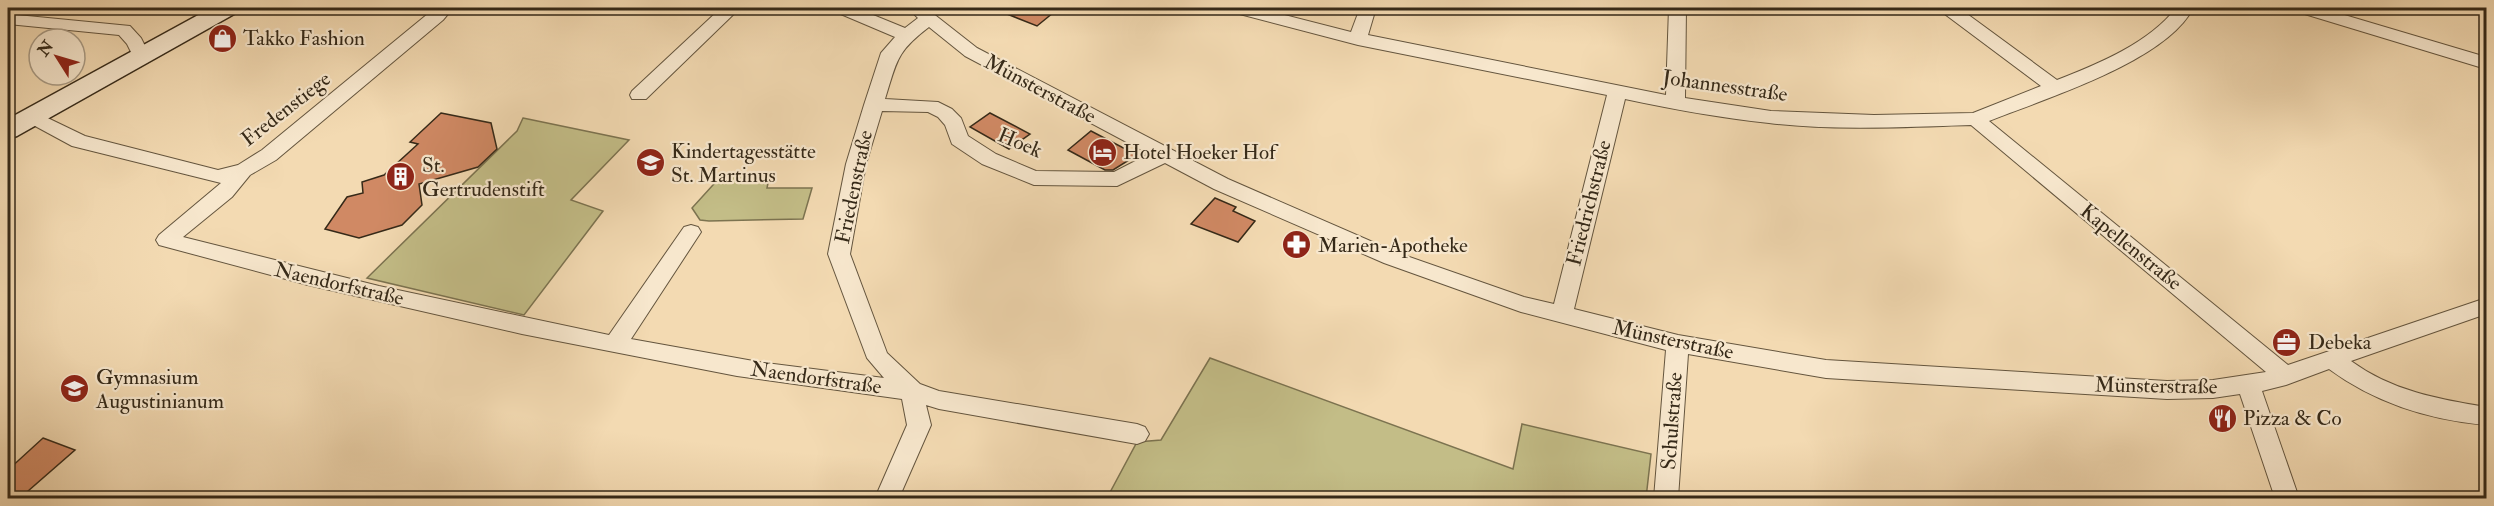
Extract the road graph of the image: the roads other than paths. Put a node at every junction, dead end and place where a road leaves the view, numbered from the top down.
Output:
1 (12, 8) edge
2 (228, 8) edge
3 (444, 8) edge
4 (731, 8) edge
5 (842, 8) edge
6 (1238, 8) edge
7 (1368, 8) edge
8 (1678, 8) edge
9 (1948, 8) edge
10 (2185, 8) edge
11 (2304, 8) edge
12 (8, 12) edge
13 (922, 13) edge
14 (8, 17) edge
15 (903, 33) junction
16 (1358, 39) junction
17 (141, 56) junction
18 (2487, 63) edge
19 (2055, 88) junction
20 (1617, 92) junction
21 (639, 95) dead end
22 (1675, 103) junction
23 (873, 105) junction
24 (31, 116) junction
25 (1975, 118) junction
26 (8, 130) edge
27 (1164, 156) junction
28 (243, 170) junction
29 (691, 232) dead end
30 (2487, 306) edge
31 (1562, 314) junction
32 (615, 344) junction
33 (1678, 344) junction
34 (2333, 360) junction
35 (2286, 376) junction
36 (2248, 384) junction
37 (912, 392) junction
38 (2487, 416) edge
39 (1137, 434) dead end
40 (887, 498) edge
41 (1666, 498) edge
42 (2287, 498) edge

1 - 12 street
2 - 17 street
3 - 28 street, Fredenstiege
4 - 21 street
5 - 15 street
6 - 16 street, Johannesstraße
7 - 16 street
8 - 22 street
9 - 19 street
10 - 19 street, Johannesstraße
11 - 18 street
13 - 15 street, Friedenstraße
13 - 27 street, Münsterstraße
14 - 17 street
15 - 23 street, Friedenstraße
16 - 20 street, Johannesstraße
17 - 24 street
19 - 25 street, Johannesstraße
20 - 22 street, Johannesstraße
20 - 31 street, Friedrichstraße
22 - 25 street, Johannesstraße
23 - 27 street, Hoek
23 - 37 street, Friedenstraße
24 - 26 street
24 - 28 street, Fredenstiege
25 - 35 street, Kapellenstraße
27 - 31 street, Münsterstraße
28 - 32 street, Naendorfstraße
29 - 32 street
30 - 34 street, Münsterstraße
31 - 33 street, Münsterstraße
32 - 37 street, Naendorfstraße
33 - 36 street, Münsterstraße
33 - 41 street, Schulstraße
34 - 35 street, Münsterstraße
34 - 38 street
35 - 36 street, Münsterstraße
36 - 42 street
37 - 39 street, Friedenstraße
37 - 40 street

